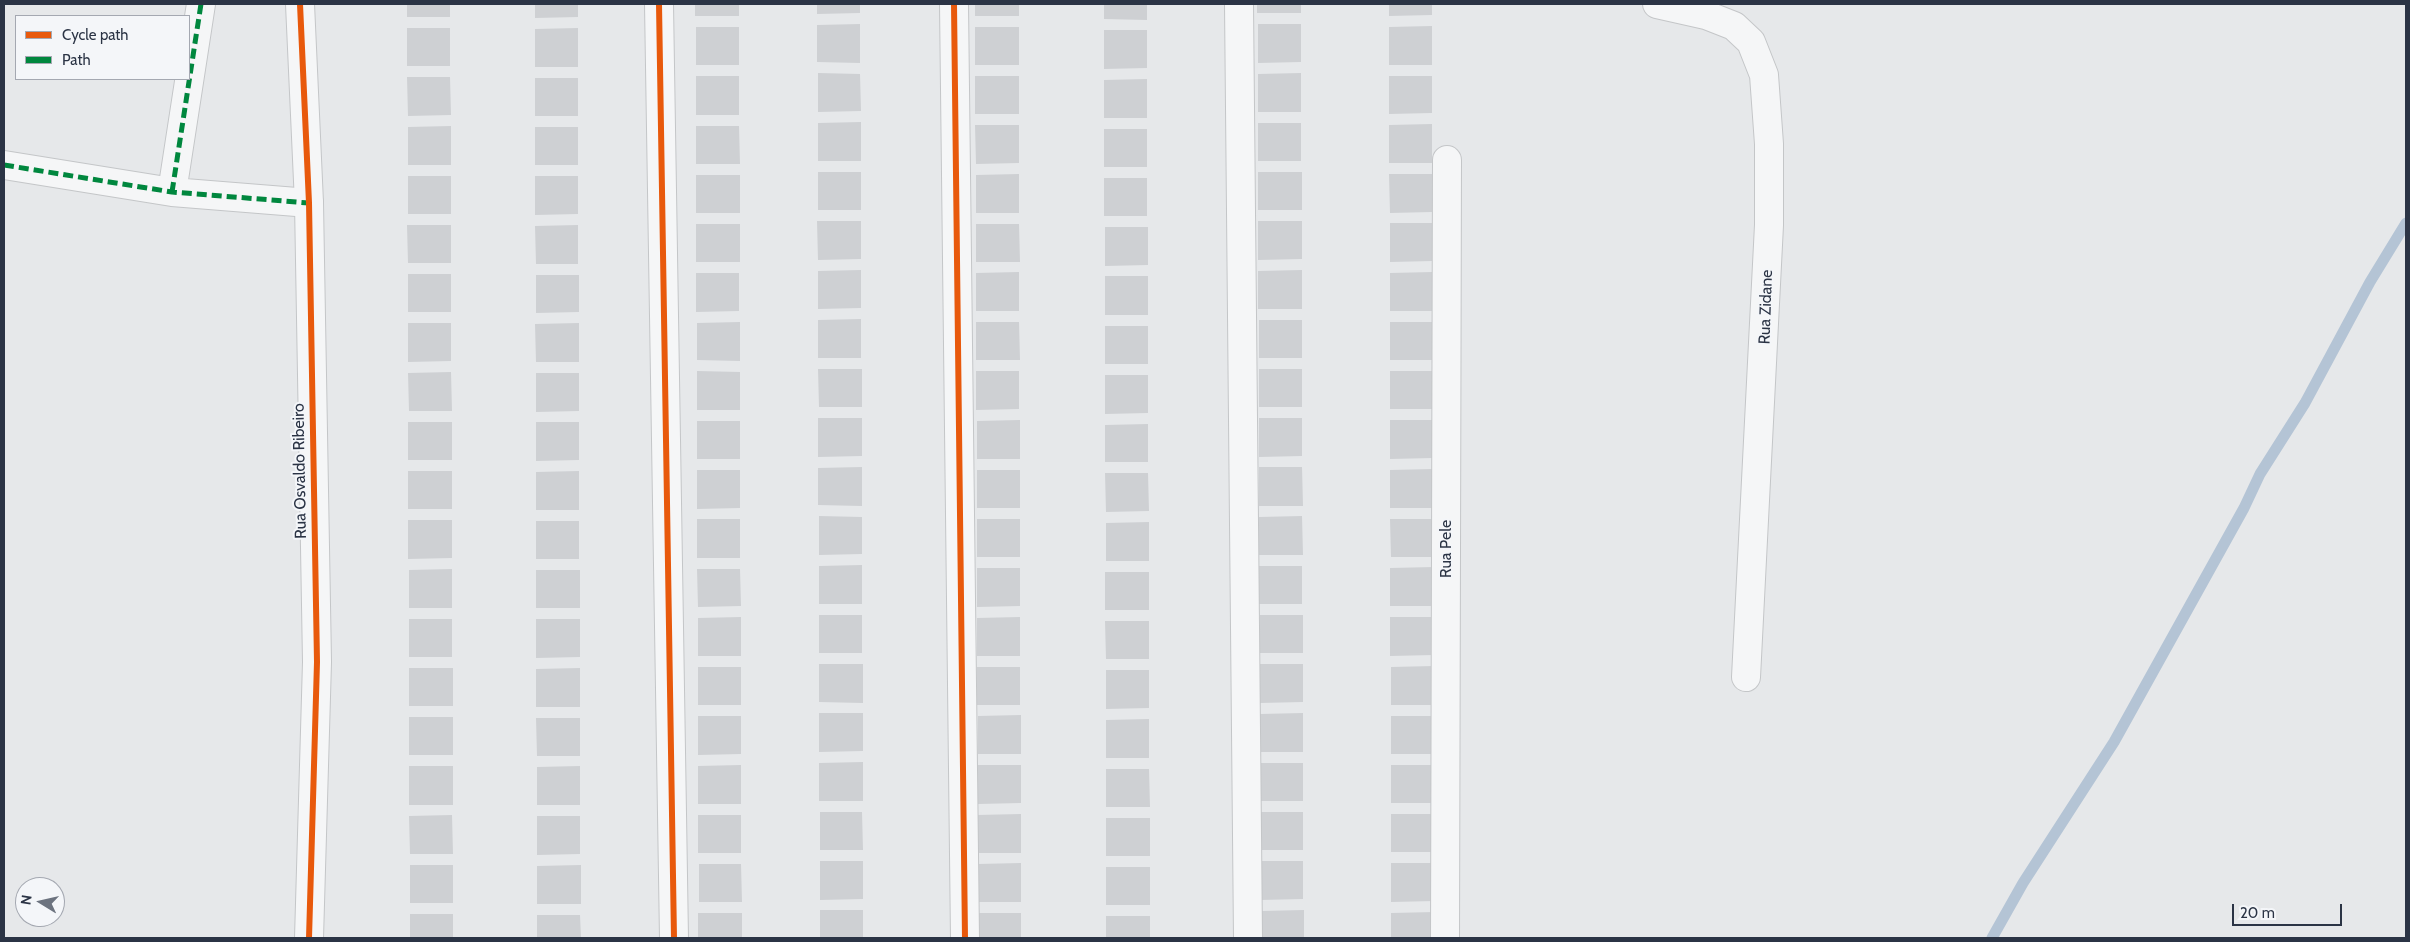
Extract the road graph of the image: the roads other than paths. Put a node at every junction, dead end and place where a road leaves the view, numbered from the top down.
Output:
1 (200, 4) edge
2 (300, 4) edge
3 (659, 4) edge
4 (954, 4) edge
5 (1239, 4) edge
6 (1658, 4) edge
7 (190, 71) edge
8 (189, 80) edge
9 (1447, 160) dead end
10 (4, 165) edge
11 (172, 192) junction
12 (309, 203) junction
13 (1746, 677) dead end
14 (310, 938) edge
15 (674, 938) edge
16 (965, 938) edge
17 (1248, 938) edge
18 (1445, 938) edge

1 - 7 street
2 - 12 street, Rua Osvaldo Ribeiro
3 - 15 street
4 - 16 street
5 - 17 street
6 - 13 street, Rua Zidane
8 - 11 street
9 - 18 street, Rua Pele
10 - 11 street
11 - 12 street
12 - 14 street, Rua Osvaldo Ribeiro

